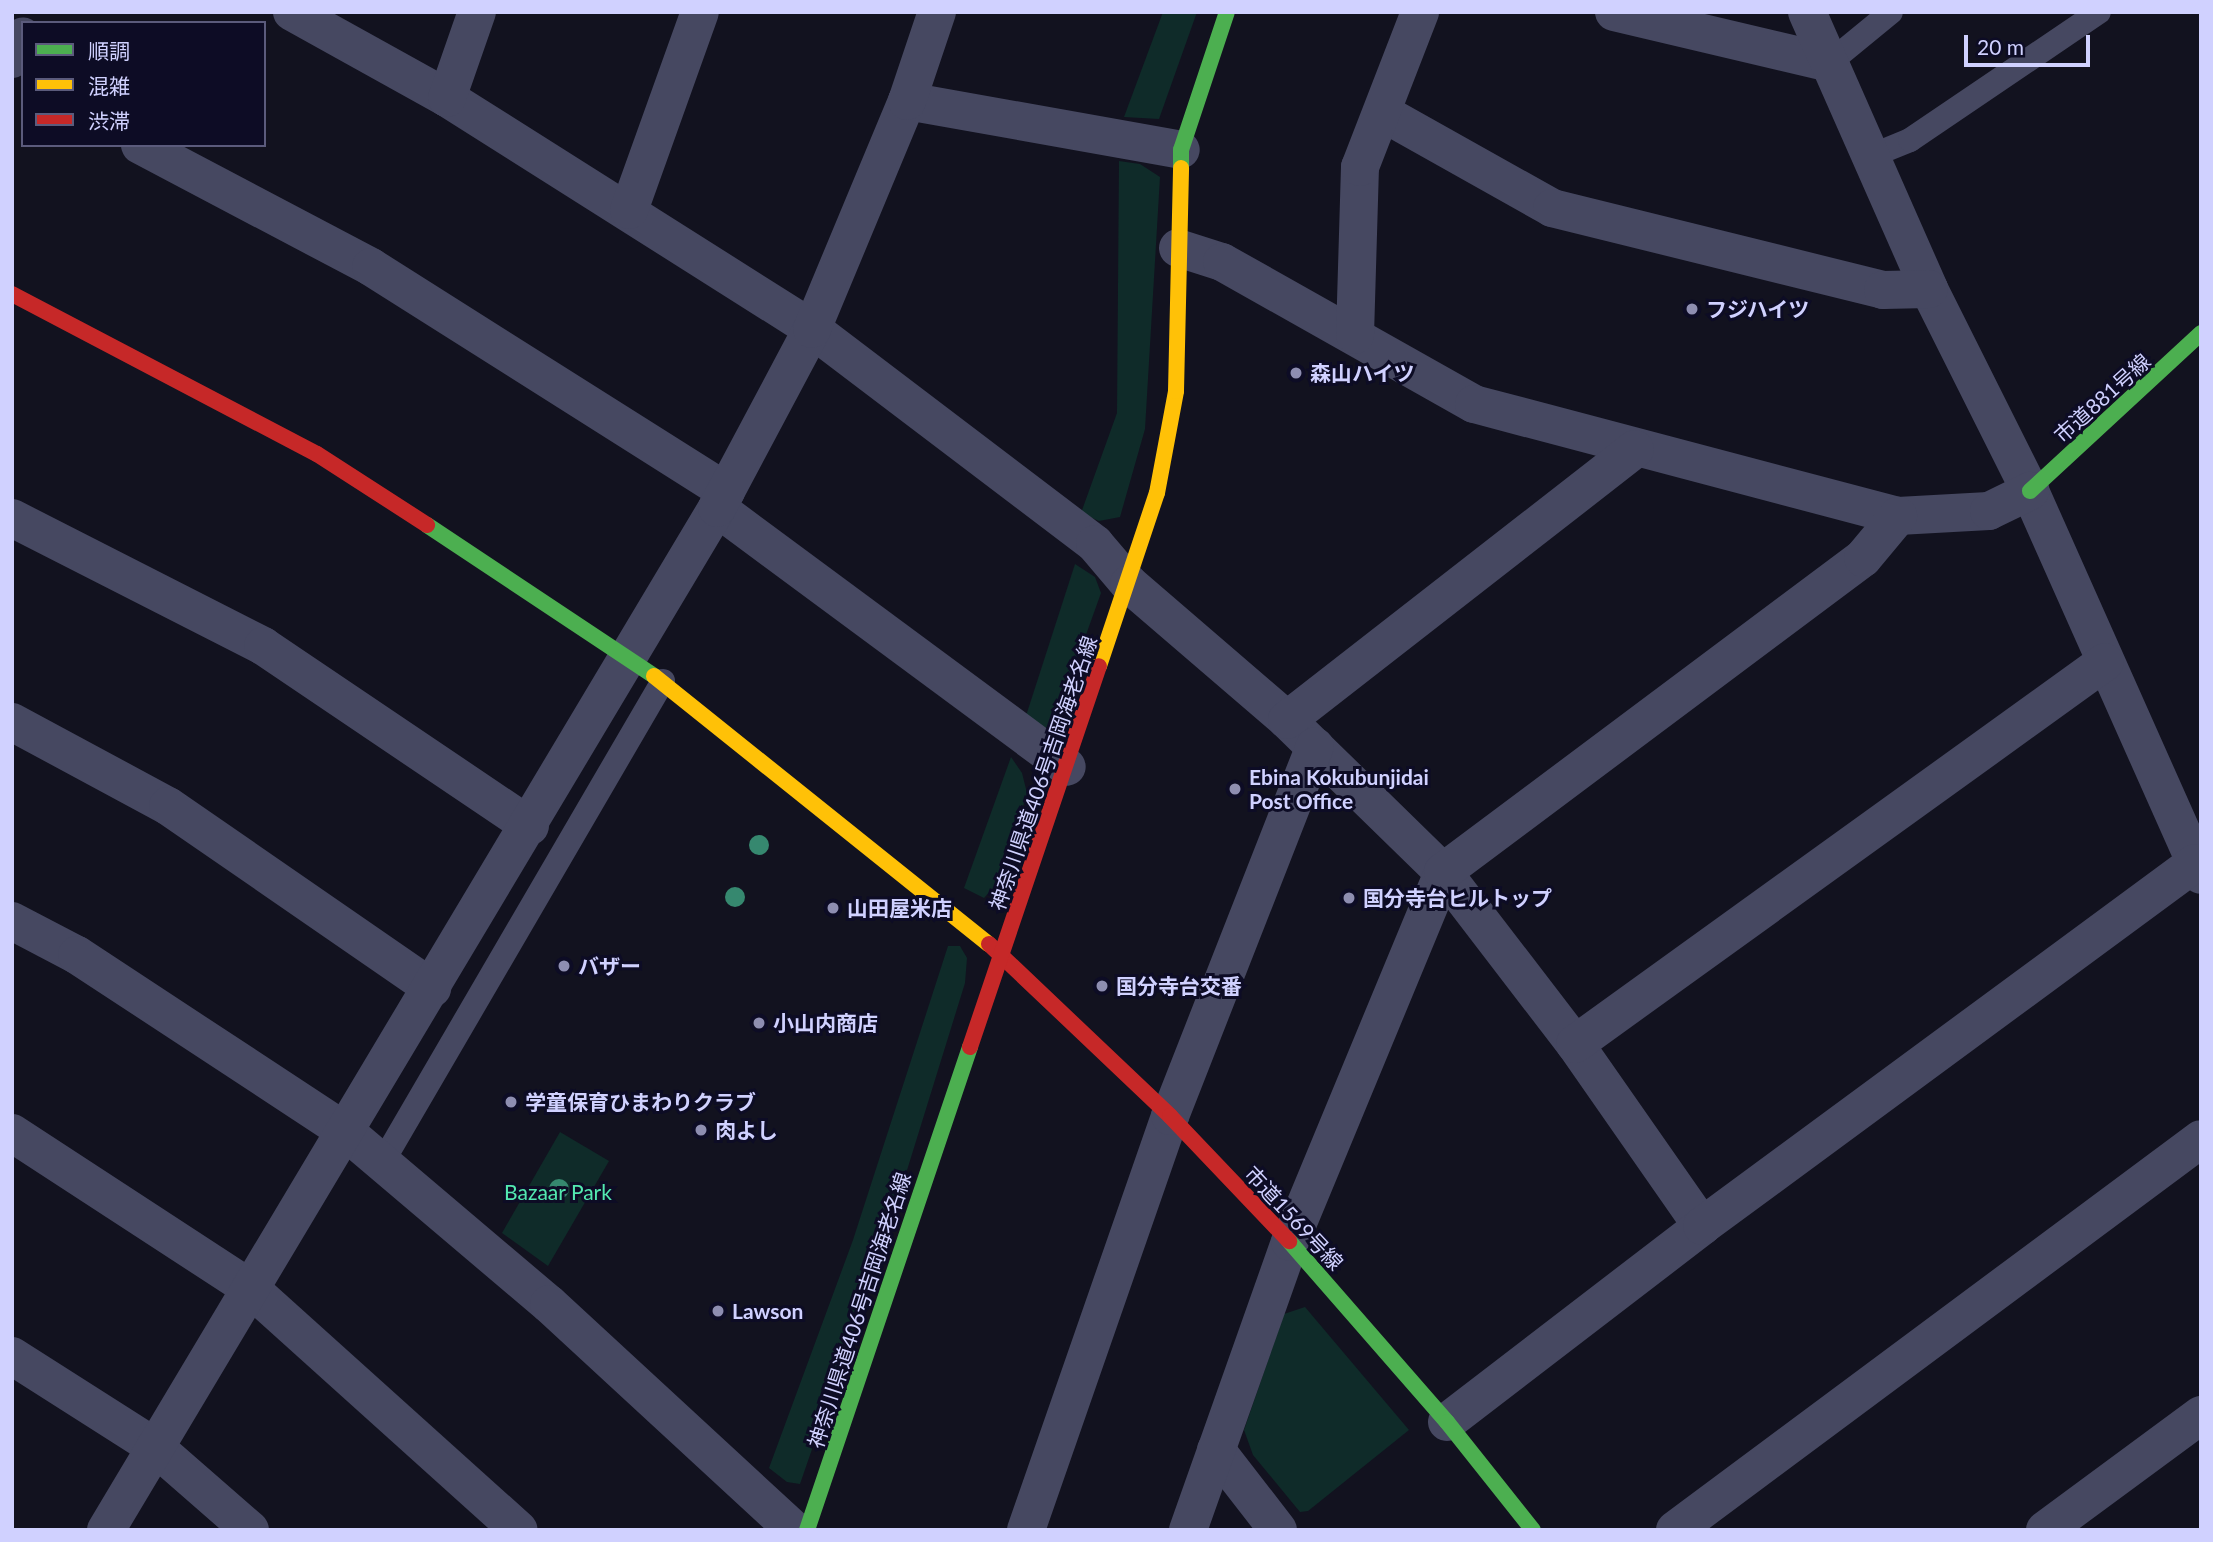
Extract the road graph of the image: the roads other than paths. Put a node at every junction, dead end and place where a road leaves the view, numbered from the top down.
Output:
1 (292, 12) edge
2 (477, 12) edge
3 (700, 12) edge
4 (937, 12) edge
5 (1227, 12) edge
6 (1420, 12) edge
7 (1614, 12) edge
8 (1807, 12) edge
9 (1891, 12) edge
10 (2099, 12) edge
11 (21, 40) edge
12 (12, 60) edge
13 (1829, 63) junction
14 (447, 97) junction
15 (907, 101) junction
16 (1383, 113) junction
17 (143, 147) edge
18 (1181, 150) junction
19 (1871, 156) junction
20 (629, 210) junction
21 (1178, 248) junction
22 (1929, 289) junction
23 (12, 294) edge
24 (812, 329) junction
25 (2201, 332) edge
26 (1355, 335) junction
27 (1635, 449) junction
28 (2030, 491) junction
29 (722, 500) junction
30 (1898, 516) junction
31 (12, 518) edge
32 (1129, 584) junction
33 (631, 658) junction
34 (2105, 662) junction
35 (663, 681) junction
36 (1287, 720) junction
37 (12, 722) edge
38 (1315, 746) junction
39 (1067, 767) junction
40 (530, 826) junction
41 (2198, 869) edge
42 (1443, 872) junction
43 (12, 921) edge
44 (1002, 958) junction
45 (432, 988) junction
46 (1575, 1044) junction
47 (1170, 1116) junction
48 (346, 1132) junction
49 (12, 1133) edge
50 (2201, 1139) edge
51 (382, 1163) junction
52 (1702, 1227) junction
53 (1290, 1242) junction
54 (251, 1289) junction
55 (12, 1356) edge
56 (2201, 1415) edge
57 (1447, 1422) junction
58 (156, 1447) junction
59 (1216, 1450) junction
60 (106, 1530) edge
61 (250, 1530) edge
62 (519, 1530) edge
63 (794, 1530) edge
64 (807, 1530) edge
65 (1026, 1530) edge
66 (1188, 1530) edge
67 (1278, 1530) edge
68 (1533, 1530) edge
69 (1675, 1530) edge
70 (2045, 1530) edge

1 - 14 street
2 - 14 street
3 - 20 street
4 - 15 street
5 - 18 street, 神奈川県道406号吉岡海老名線
6 - 16 street
7 - 13 street
8 - 13 street
9 - 13 lane
10 - 19 lane
11 - 12 street
13 - 19 street
14 - 20 street
15 - 18 street
15 - 24 street
16 - 22 street
16 - 26 street
17 - 29 street
18 - 21 street, 神奈川県道406号吉岡海老名線
19 - 22 street
20 - 24 street
21 - 26 street
21 - 32 street, 神奈川県道406号吉岡海老名線
22 - 28 street
23 - 33 street, 市道1569号線
24 - 29 street
24 - 32 street
25 - 28 street, 市道881号線
26 - 27 street
27 - 30 street
27 - 36 street
28 - 30 street
28 - 34 street
29 - 33 street
29 - 39 street
30 - 42 street
31 - 40 street
32 - 36 street
32 - 39 street, 神奈川県道406号吉岡海老名線
33 - 35 street, 市道1569号線
33 - 40 street
34 - 41 street
34 - 46 street
35 - 44 street, 市道1569号線
35 - 51 lane
36 - 38 street
37 - 45 street
38 - 42 street
38 - 47 street
39 - 44 street, 神奈川県道406号吉岡海老名線
40 - 45 street
41 - 52 street
42 - 46 street
42 - 53 street
43 - 48 street
44 - 47 street, 市道1569号線
44 - 64 street, 神奈川県道406号吉岡海老名線
45 - 48 street
46 - 52 street
47 - 53 street, 市道1569号線
47 - 65 street
48 - 51 street
48 - 54 street
49 - 54 street
50 - 69 street
51 - 63 street
52 - 57 street
53 - 57 street, 市道1569号線
53 - 59 street
54 - 58 street
54 - 62 street
55 - 58 street
56 - 70 street
57 - 68 street, 市道1569号線
58 - 60 street
58 - 61 street
59 - 66 street
59 - 67 street

